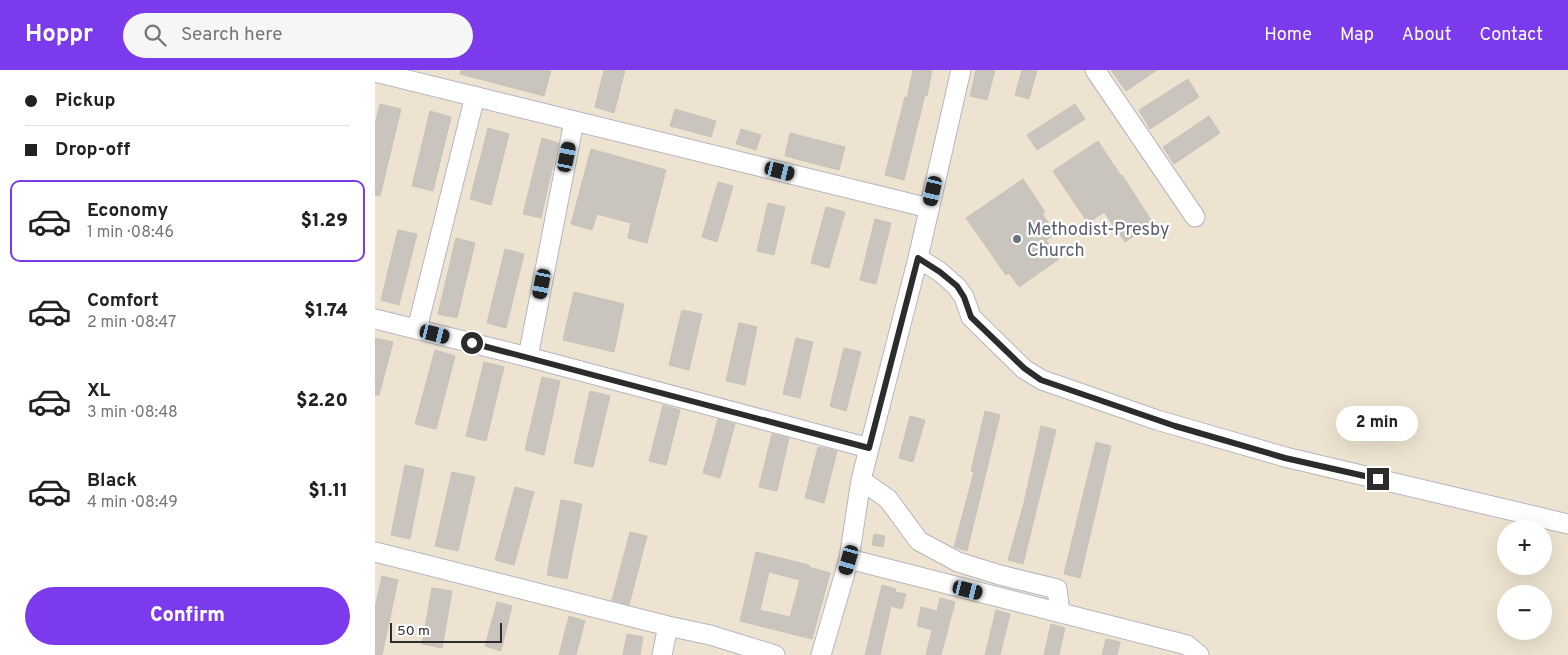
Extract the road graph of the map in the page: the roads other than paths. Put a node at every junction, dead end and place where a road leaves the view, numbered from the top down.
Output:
1 (961, 70) edge
2 (1095, 70) edge
3 (375, 72) edge
4 (475, 96) junction
5 (574, 121) junction
6 (929, 208) junction
7 (1195, 218) dead end
8 (918, 258) junction
9 (375, 319) edge
10 (417, 329) junction
11 (528, 357) junction
12 (869, 448) junction
13 (861, 480) junction
14 (1568, 524) edge
15 (375, 552) edge
16 (849, 560) junction
17 (1060, 613) junction
18 (668, 626) junction
19 (662, 655) edge
20 (775, 655) edge
21 (821, 655) edge
22 (1199, 655) edge

1 - 6 street
2 - 7 street
3 - 4 street
4 - 5 street
4 - 10 street
5 - 6 street
5 - 11 street
6 - 8 street
8 - 12 street
8 - 14 street
9 - 10 street
10 - 11 street
11 - 12 street
12 - 13 street
13 - 16 street
13 - 17 street
15 - 18 street
16 - 17 street
16 - 21 street
17 - 22 street
18 - 19 street
18 - 20 street

